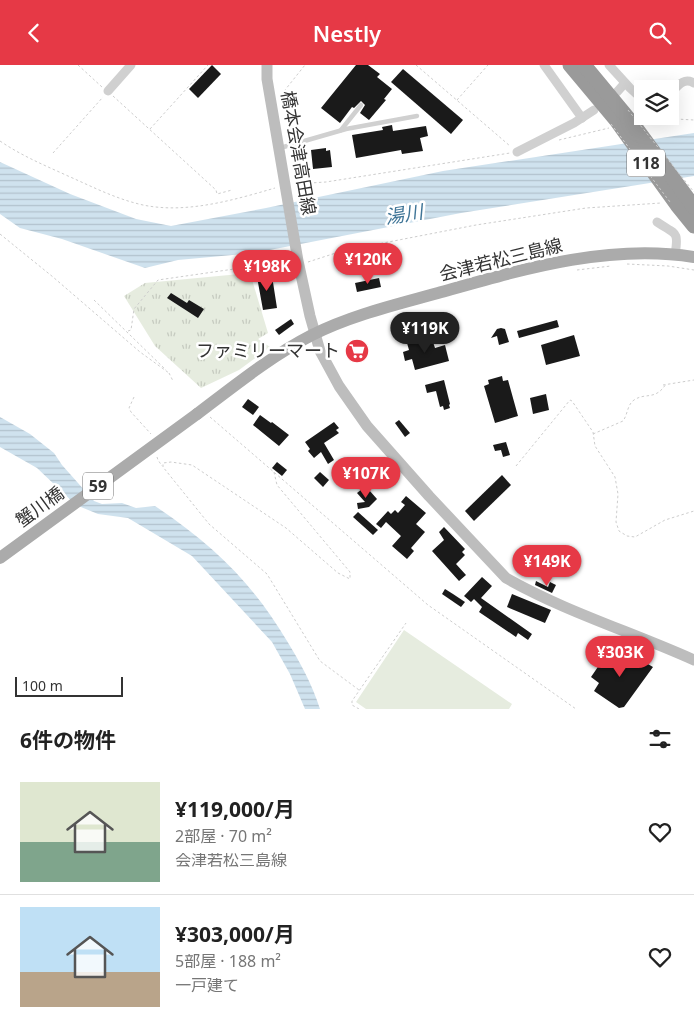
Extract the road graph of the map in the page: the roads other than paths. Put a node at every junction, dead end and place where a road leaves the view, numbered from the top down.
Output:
1 (131, 65) edge
2 (267, 65) edge
3 (544, 65) edge
4 (570, 65) edge
5 (584, 65) edge
6 (609, 65) edge
7 (625, 83) junction
8 (694, 83) edge
9 (679, 85) edge
10 (108, 91) road end
11 (634, 91) edge
12 (617, 92) dead end
13 (361, 105) dead end
14 (594, 110) dead end
15 (417, 116) dead end
16 (582, 117) junction
17 (620, 120) junction
18 (340, 131) junction
19 (279, 148) junction
20 (513, 149) road end
21 (684, 201) edge
22 (657, 222) dead end
23 (694, 226) edge
24 (687, 254) edge
25 (315, 334) junction
26 (202, 414) joint
27 (0, 558) edge
28 (694, 660) edge

1 - 10 street
2 - 19 street, 橋本会津高田線
3 - 16 street
4 - 17 highway, 118
5 - 17 highway, 118
6 - 7 street
7 - 11 street
7 - 12 street
8 - 9 street
13 - 18 lane
14 - 16 street
15 - 18 lane
16 - 20 street
17 - 21 highway, 118
18 - 19 lane
19 - 25 street, 橋本会津高田線
21 - 23 highway, 118
22 - 24 street
24 - 25 main road, 会津若松三島線 / 59
25 - 26 main road, 会津若松三島線 / 59
25 - 28 street, 橋本会津高田線
26 - 27 main road, 蟹川橋 / 59, bridge

